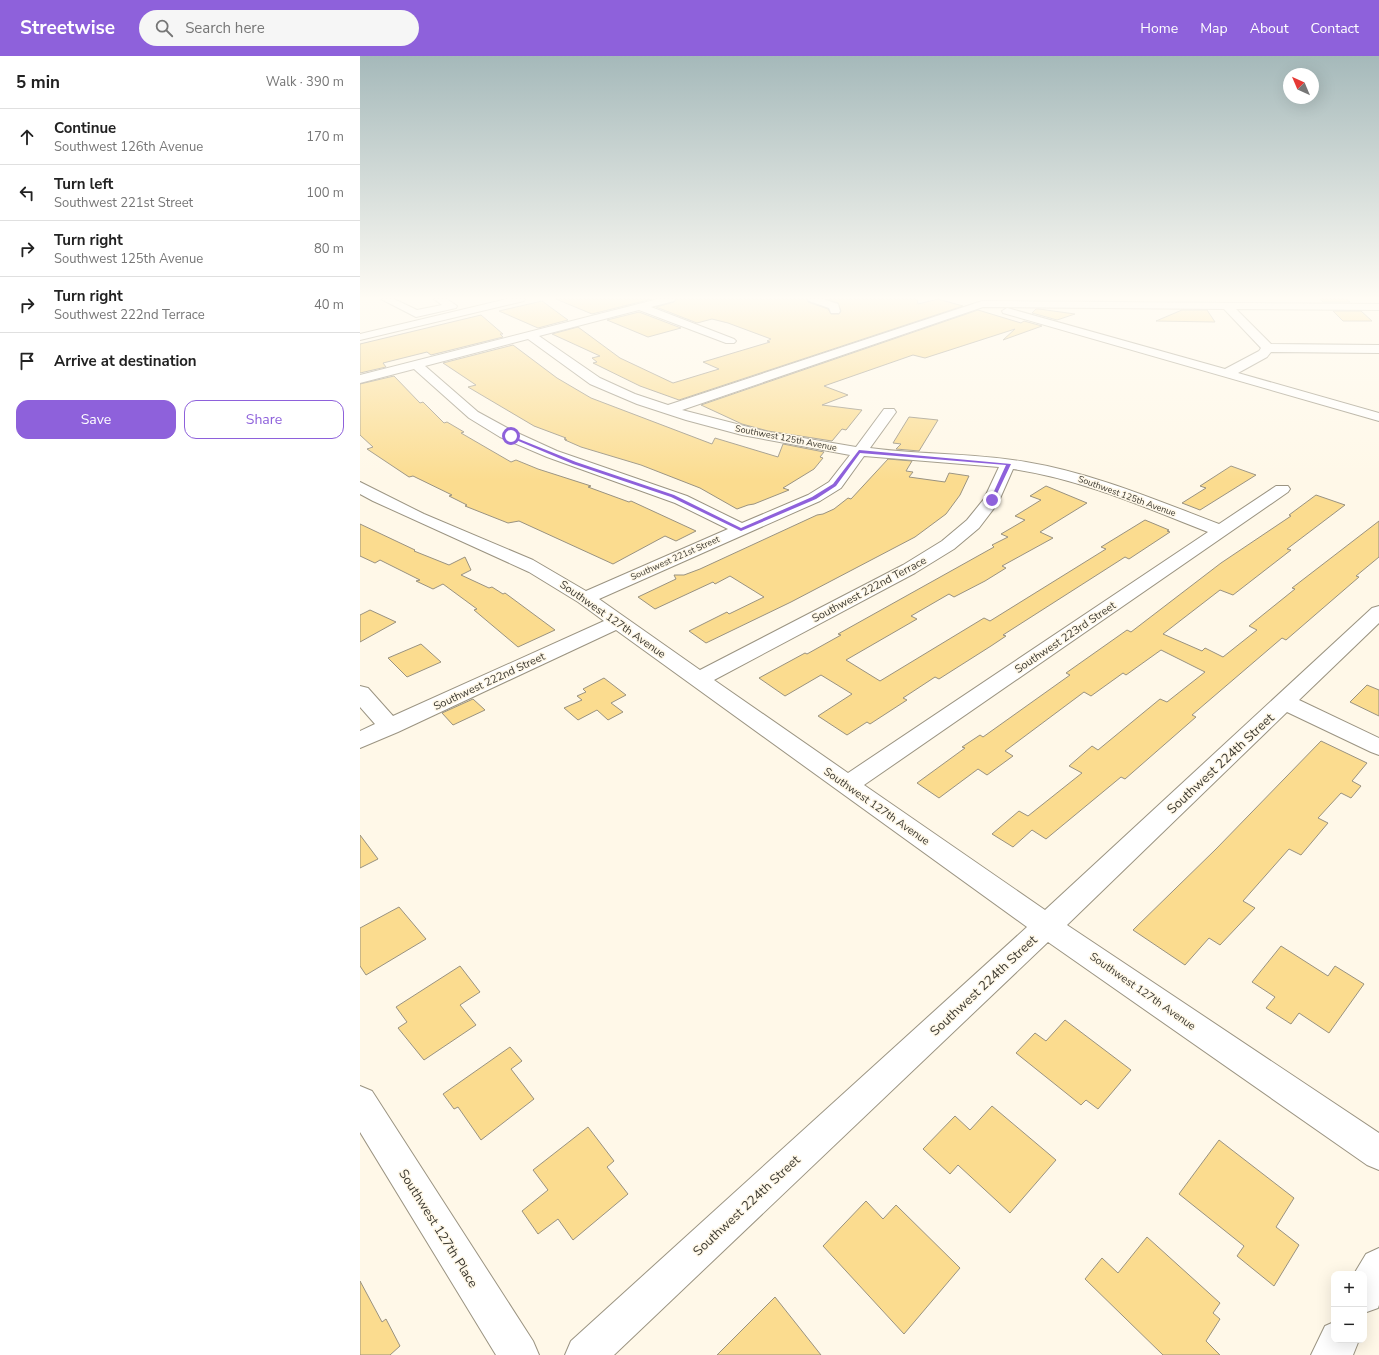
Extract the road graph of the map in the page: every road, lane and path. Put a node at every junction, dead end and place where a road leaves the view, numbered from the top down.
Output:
1 (432, 360) edge
2 (564, 360) edge
3 (817, 360) edge
4 (1176, 360) edge
5 (1253, 360) edge
6 (415, 364) junction
7 (1226, 374) junction
8 (360, 379) edge
9 (668, 410) junction
10 (889, 412) dead end
11 (1378, 417) edge
12 (859, 452) junction
13 (1008, 464) junction
14 (360, 487) edge
15 (1282, 489) dead end
16 (741, 530) junction
17 (1221, 531) junction
18 (584, 598) junction
19 (1379, 612) edge
20 (617, 622) junction
21 (699, 679) junction
22 (360, 693) edge
23 (1284, 702) junction
24 (390, 727) junction
25 (360, 740) edge
26 (1379, 747) edge
27 (847, 785) junction
28 (1047, 926) junction
29 (360, 1102) edge
30 (1349, 1132) junction
31 (1379, 1153) edge
32 (1379, 1165) edge
33 (1379, 1267) edge
34 (1367, 1289) edge
35 (1337, 1343) edge
36 (519, 1355) edge
37 (585, 1355) edge
38 (1331, 1355) edge

1 - 6 street
2 - 9 street, Southwest 125th Avenue
3 - 9 street
4 - 7 street
5 - 7 street
6 - 8 street
6 - 16 street
7 - 11 street
9 - 12 street, Southwest 125th Avenue
10 - 12 street, Southwest 221st Street
12 - 13 street, Southwest 125th Avenue
12 - 16 street, Southwest 221st Street
13 - 17 street, Southwest 125th Avenue
13 - 21 street, Southwest 222nd Terrace
14 - 18 street, Southwest 127th Avenue
15 - 17 street, Southwest 223rd Street
16 - 18 street, Southwest 221st Street
17 - 27 street, Southwest 223rd Street
18 - 20 street, Southwest 127th Avenue
19 - 23 street, Southwest 224th Street
20 - 21 street, Southwest 127th Avenue
20 - 24 street, Southwest 222nd Street
21 - 27 street, Southwest 127th Avenue
22 - 24 street
23 - 26 street
23 - 28 street, Southwest 224th Street
24 - 25 street, Southwest 222nd Street
27 - 28 street, Southwest 127th Avenue
28 - 30 street, Southwest 127th Avenue
28 - 37 street, Southwest 224th Street
29 - 36 street, Southwest 127th Place
30 - 31 street, Southwest 127th Avenue
30 - 32 street
33 - 34 street
35 - 38 street

